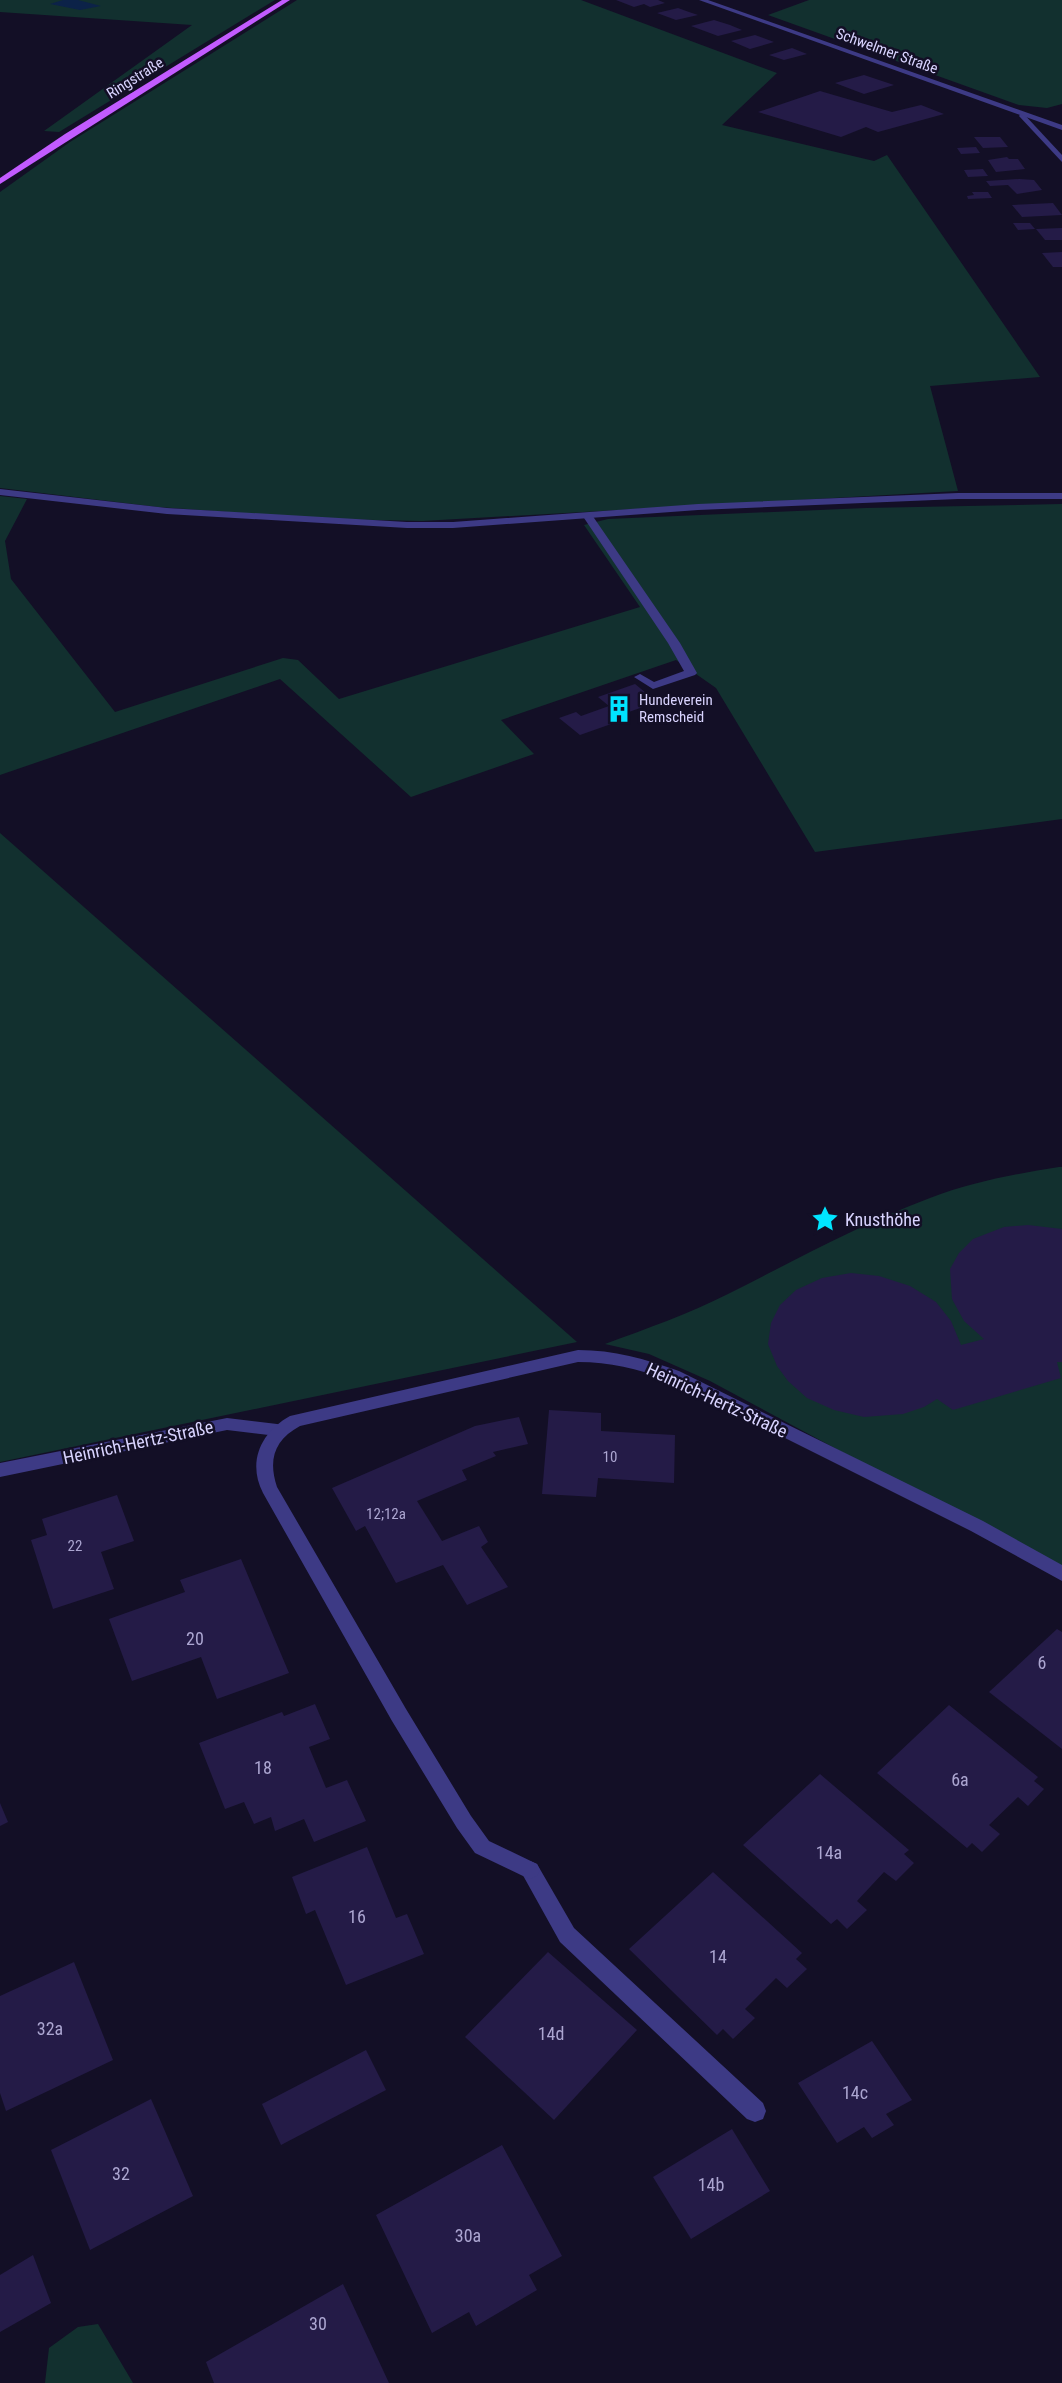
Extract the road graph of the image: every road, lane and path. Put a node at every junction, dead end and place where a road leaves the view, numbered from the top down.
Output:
1 (287, 0) edge
2 (702, 0) edge
3 (1022, 114) junction
4 (1062, 128) edge
5 (1062, 160) edge
6 (0, 182) edge
7 (0, 492) edge
8 (1062, 496) edge
9 (587, 515) junction
10 (640, 677) dead end
11 (277, 1430) junction
12 (0, 1470) edge
13 (1062, 1574) edge
14 (754, 2111) dead end

1 - 6 main road, Ringstraße
2 - 3 street, Schwelmer Straße
3 - 4 street, Schwelmer Straße
3 - 5 street
7 - 9 street
8 - 9 street
9 - 10 street
11 - 12 street, Heinrich-Hertz-Straße
11 - 13 street, Heinrich-Hertz-Straße
11 - 14 street

